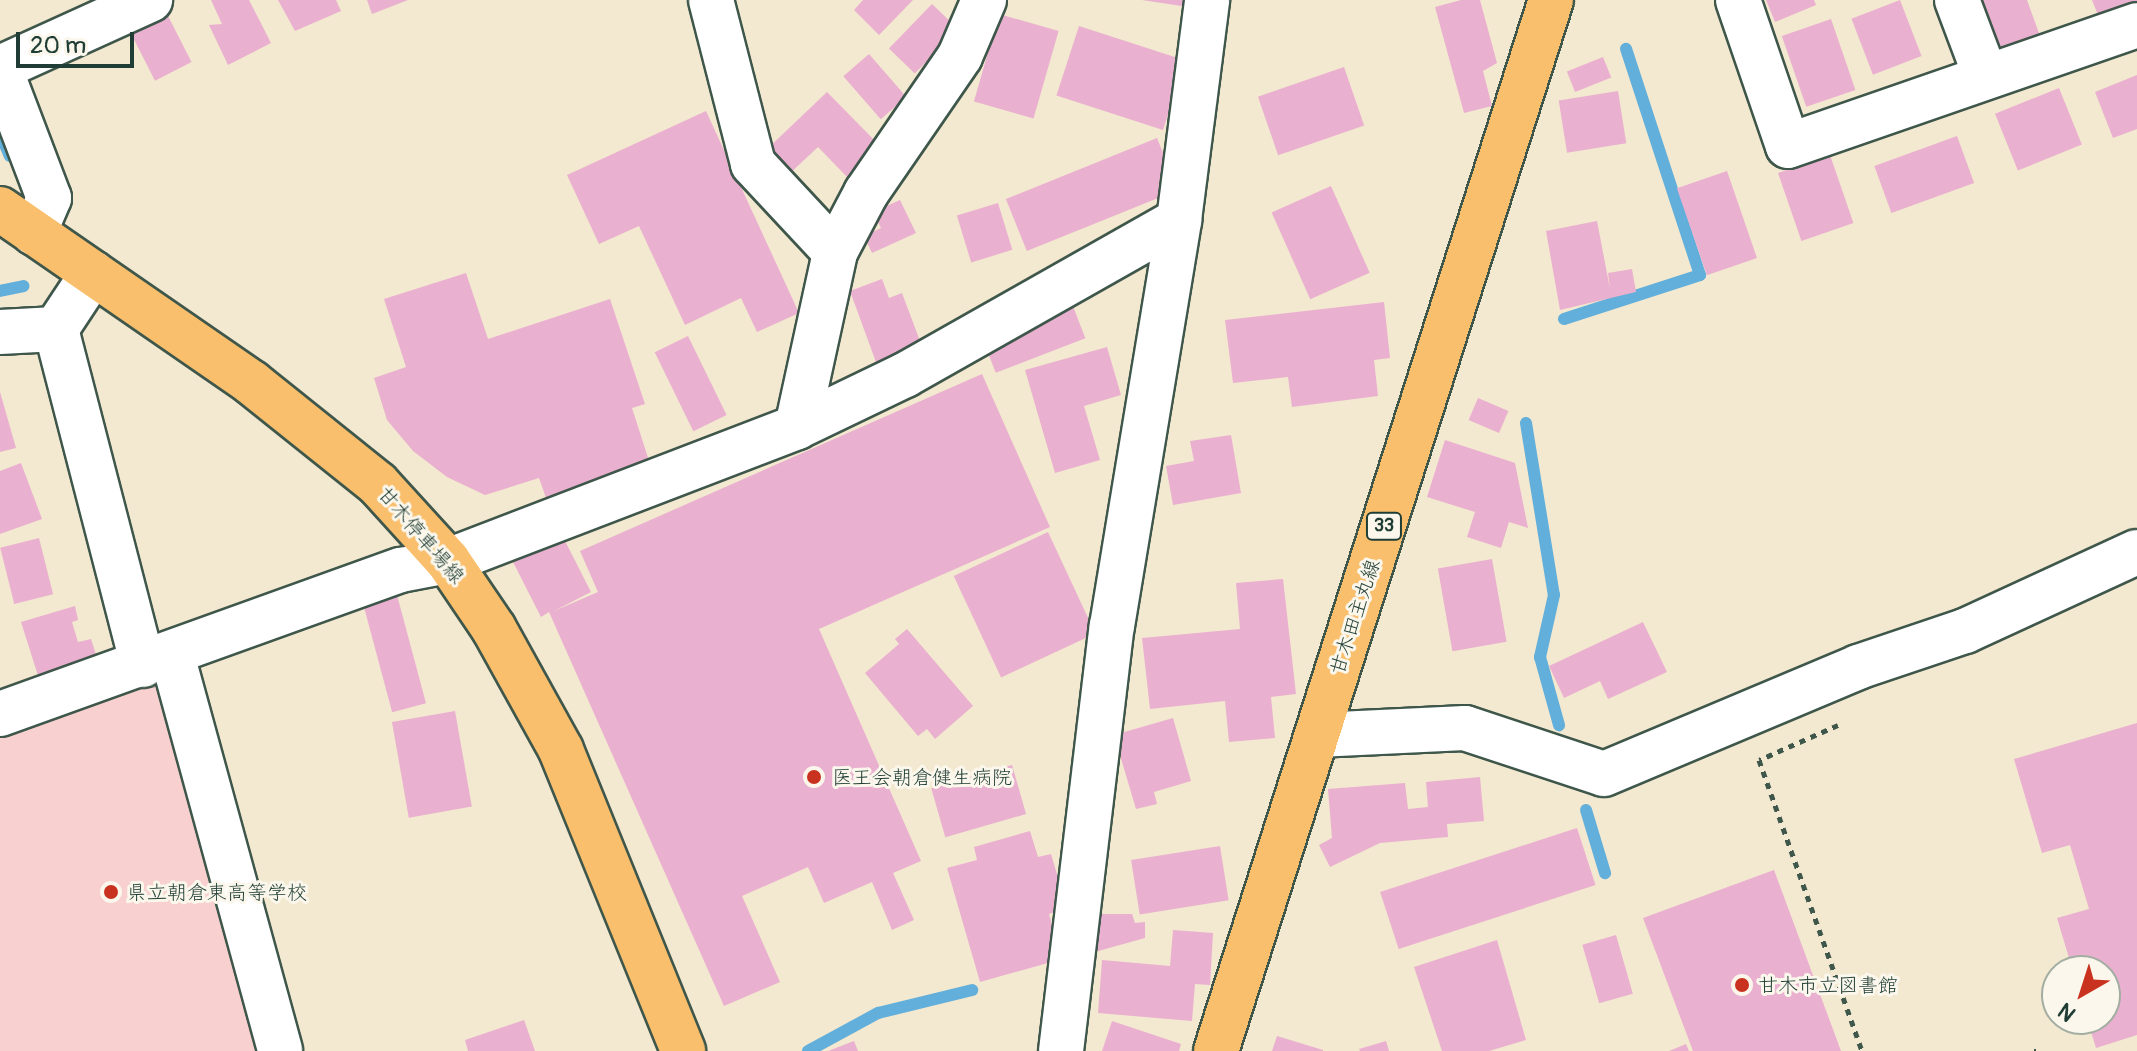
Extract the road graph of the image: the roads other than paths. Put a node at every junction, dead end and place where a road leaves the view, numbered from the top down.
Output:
1 (150, 0) edge
2 (711, 0) edge
3 (984, 0) edge
4 (1207, 0) edge
5 (1551, 0) edge
6 (1738, 0) edge
7 (1957, 0) edge
8 (2137, 25) edge
9 (0, 68) edge
10 (1986, 77) junction
11 (1179, 220) junction
12 (17, 221) edge
13 (835, 252) junction
14 (93, 273) junction
15 (56, 329) junction
16 (0, 332) edge
17 (797, 427) junction
18 (2137, 552) edge
19 (448, 561) junction
20 (158, 660) junction
21 (0, 714) edge
22 (1317, 735) junction
23 (280, 1051) edge
24 (683, 1051) edge
25 (1061, 1051) edge
26 (1216, 1051) edge

1 - 9 street
2 - 13 street
3 - 13 street
4 - 11 street
5 - 22 main road, 甘木田主丸線 / 33
6 - 10 street
7 - 10 street
8 - 10 street
9 - 12 street
11 - 17 street
11 - 25 street
12 - 14 main road, 甘木停車場線
13 - 17 street
14 - 15 street
14 - 19 main road, 甘木停車場線
15 - 16 street
15 - 20 street
17 - 19 street
18 - 22 street
19 - 20 street
19 - 24 main road, 甘木停車場線
20 - 21 street
20 - 23 street
22 - 26 main road, 甘木田主丸線 / 33

